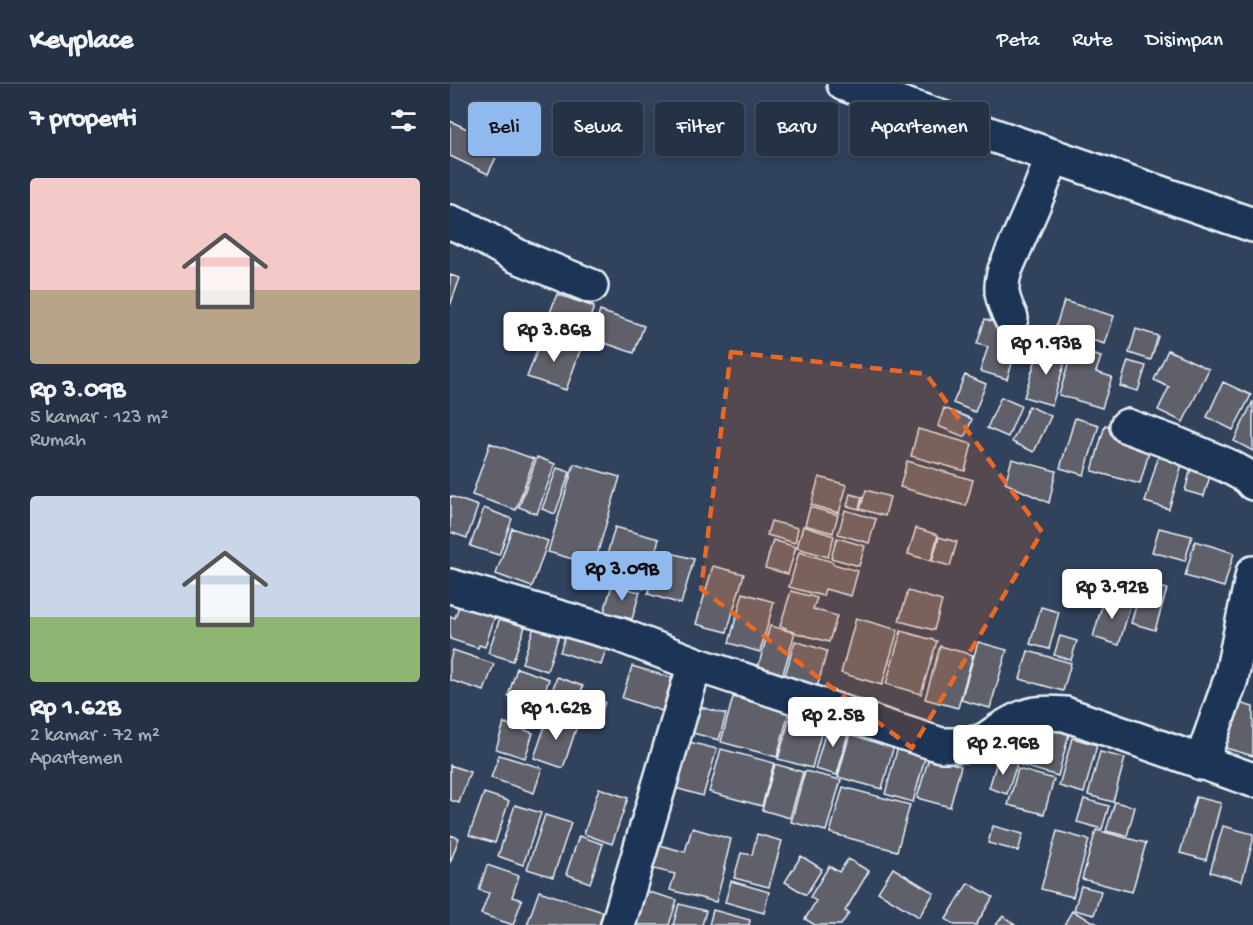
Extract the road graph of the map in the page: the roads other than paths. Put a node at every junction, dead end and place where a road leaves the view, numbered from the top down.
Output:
1 (844, 84) edge
2 (1052, 158) junction
3 (450, 222) edge
4 (1253, 225) edge
5 (591, 286) dead end
6 (1011, 318) dead end
7 (1127, 426) dead end
8 (1253, 483) edge
9 (1253, 573) edge
10 (450, 586) edge
11 (695, 664) junction
12 (1201, 763) junction
13 (1253, 780) edge
14 (618, 925) edge

1 - 2 street
2 - 4 street
2 - 6 street
3 - 5 street
7 - 8 street
9 - 12 street
10 - 11 street
11 - 12 street
11 - 14 street
12 - 13 street

